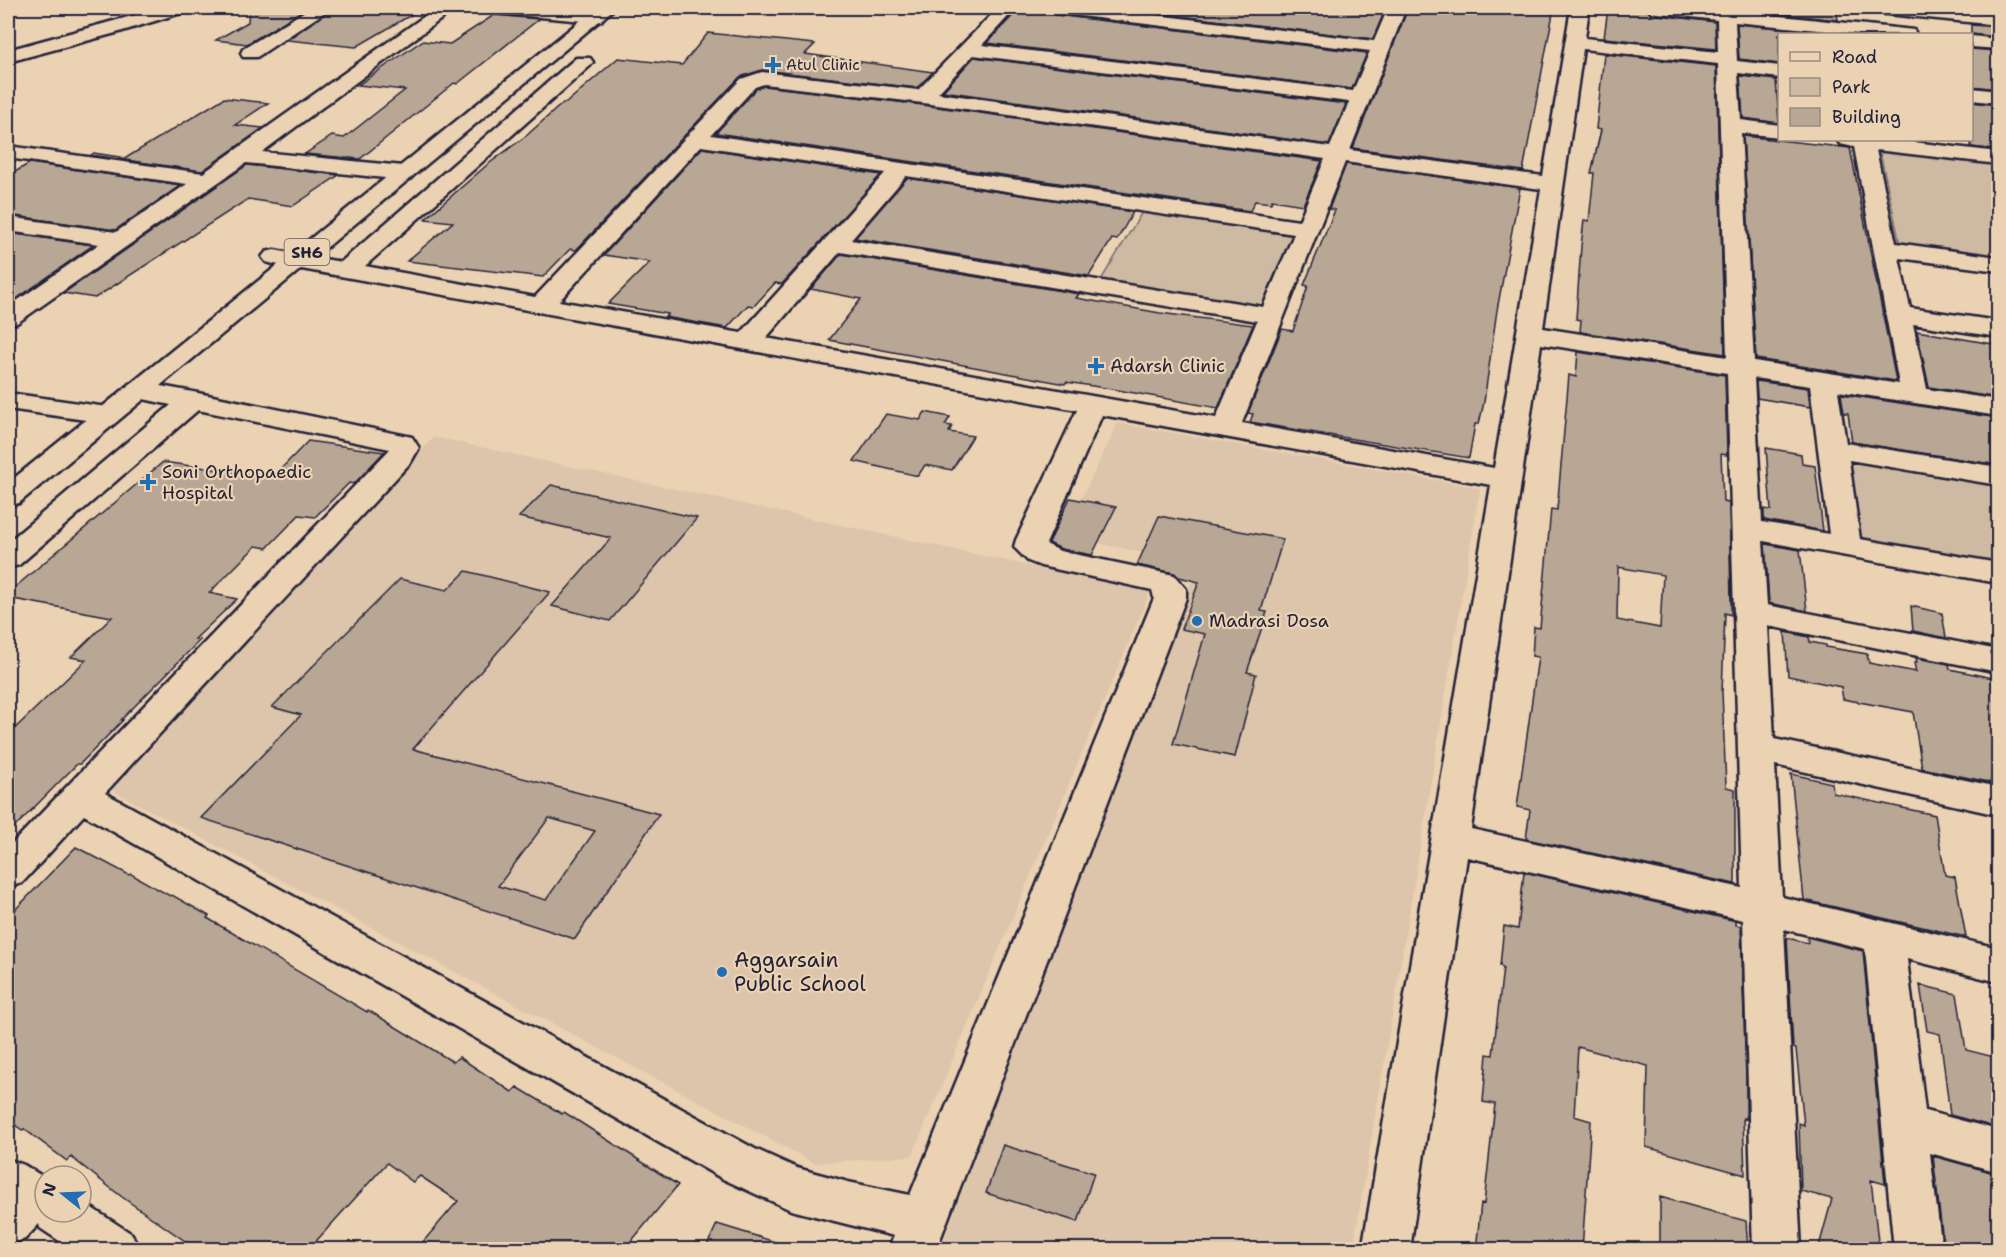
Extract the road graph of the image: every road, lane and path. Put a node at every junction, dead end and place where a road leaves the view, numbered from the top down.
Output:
1 (178, 8) edge
2 (322, 8) edge
3 (447, 8) edge
4 (496, 8) edge
5 (1007, 8) edge
6 (1056, 8) edge
7 (1397, 8) edge
8 (1580, 8) edge
9 (1657, 8) edge
10 (1877, 8) edge
11 (1932, 10) edge
12 (590, 12) edge
13 (1726, 15) junction
14 (1998, 20) edge
15 (1897, 33) edge
16 (1936, 33) edge
17 (1574, 42) junction
18 (1973, 42) edge
19 (1998, 44) edge
20 (1381, 46) junction
21 (968, 49) junction
22 (250, 53) dead end
23 (8, 56) edge
24 (583, 62) dead end
25 (1728, 63) junction
26 (1778, 72) edge
27 (1973, 94) edge
28 (923, 97) junction
29 (1998, 97) edge
30 (1360, 98) junction
31 (1730, 125) junction
32 (1778, 131) edge
33 (696, 139) junction
34 (1856, 141) edge
35 (8, 152) edge
36 (1338, 154) junction
37 (242, 156) junction
38 (1998, 158) edge
39 (901, 169) junction
40 (393, 172) junction
41 (207, 180) junction
42 (1552, 184) junction
43 (8, 224) edge
44 (1307, 229) junction
45 (121, 240) junction
46 (835, 244) junction
47 (1886, 249) junction
48 (285, 259) junction
49 (1998, 264) edge
50 (346, 270) junction
51 (542, 305) junction
52 (13, 310) edge
53 (1899, 314) junction
54 (1272, 316) junction
55 (1998, 329) edge
56 (1528, 334) junction
57 (747, 342) junction
58 (1739, 367) junction
59 (1822, 380) junction
60 (139, 390) junction
61 (1916, 395) junction
62 (193, 400) junction
63 (8, 401) edge
64 (1093, 405) junction
65 (1998, 408) edge
66 (95, 413) junction
67 (1227, 429) junction
68 (1832, 449) junction
69 (8, 472) edge
70 (1998, 476) edge
71 (1506, 479) junction
72 (8, 497) edge
73 (1746, 529) junction
74 (1846, 546) junction
75 (8, 558) edge
76 (1998, 573) edge
77 (1750, 612) junction
78 (1998, 661) edge
79 (1755, 748) junction
80 (80, 796) junction
81 (1998, 801) edge
82 (1450, 839) junction
83 (8, 872) edge
84 (1762, 908) junction
85 (1884, 937) junction
86 (1998, 965) edge
87 (1905, 1126) junction
88 (1998, 1151) edge
89 (30, 1203) edge
90 (918, 1235) edge
91 (115, 1250) edge
92 (1386, 1250) edge
93 (1777, 1250) edge
94 (1918, 1250) edge

1 - 23 street
2 - 22 street
3 - 37 street
4 - 12 street
5 - 21 street
6 - 20 street
7 - 20 street
8 - 17 street
9 - 13 street
10 - 11 street
11 - 14 street
11 - 16 street
12 - 40 street, SH6
13 - 15 street
13 - 25 street
17 - 25 street
17 - 42 street
18 - 19 street
20 - 30 street
21 - 28 street
21 - 30 street
24 - 50 street
25 - 26 street
25 - 31 street
27 - 29 street
28 - 33 street
28 - 36 street
30 - 36 street
31 - 32 street
31 - 58 street
33 - 39 street
33 - 51 street
34 - 38 street
34 - 47 street
35 - 41 street
36 - 42 street
36 - 44 street
37 - 40 street
37 - 41 street
39 - 44 street
39 - 46 street
40 - 48 street, SH6
41 - 45 street
42 - 56 street
43 - 45 street
44 - 54 street
45 - 52 street
46 - 54 street
46 - 57 street
47 - 49 street
47 - 53 street
48 - 50 street
48 - 60 street, SH6
48 - 66 street, SH6
50 - 51 street
51 - 57 street
53 - 55 street
53 - 61 street
54 - 67 street
56 - 58 street
56 - 71 street
57 - 64 street
58 - 59 street
58 - 73 street
59 - 61 street
59 - 68 street
60 - 62 street
60 - 66 street, SH6
61 - 65 street
62 - 75 street
62 - 80 street
63 - 66 street
64 - 67 street
64 - 90 street
66 - 69 street, SH6
66 - 72 street, SH6
67 - 71 street
68 - 70 street
68 - 74 street
71 - 82 street
73 - 74 street
73 - 77 street
74 - 76 street
77 - 78 street
77 - 79 street
79 - 81 street
79 - 84 street
80 - 83 street
80 - 90 street
82 - 84 street
82 - 92 street
84 - 85 street
84 - 93 street
85 - 86 street
85 - 87 street
87 - 88 street
87 - 94 street
89 - 91 street

